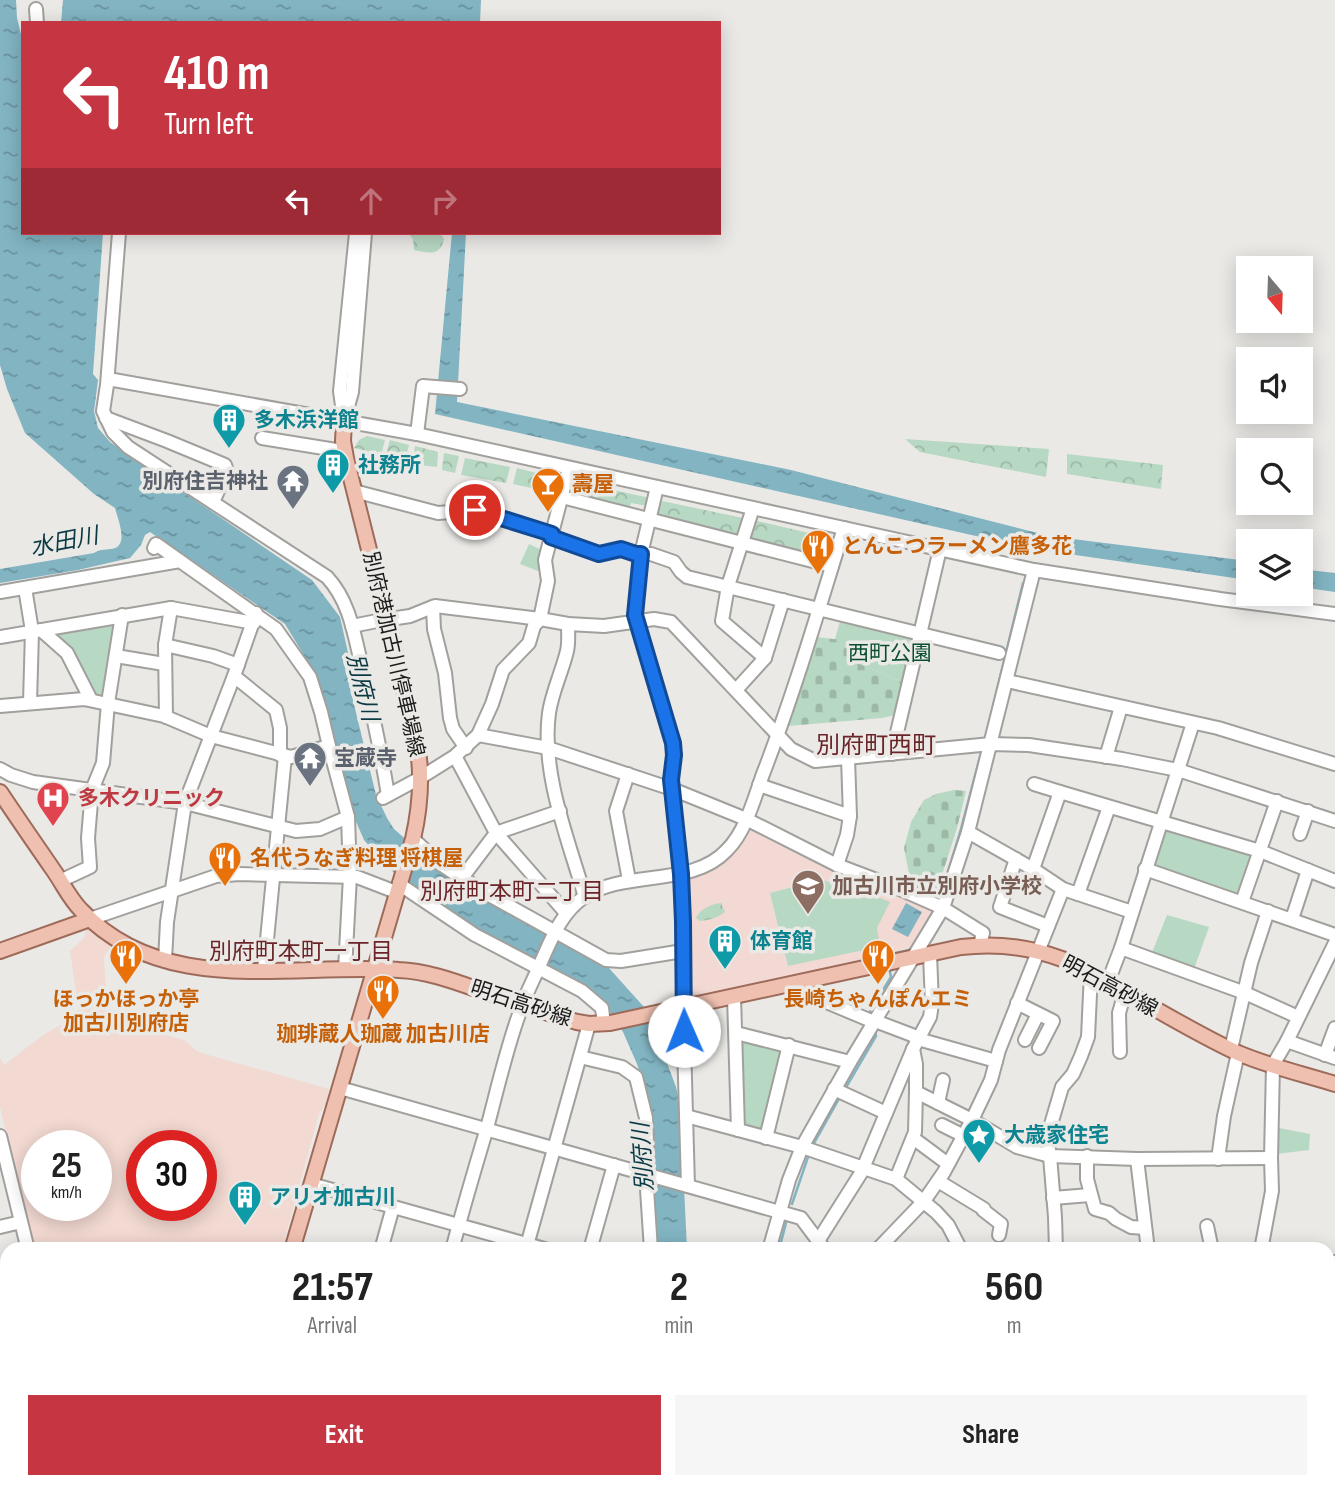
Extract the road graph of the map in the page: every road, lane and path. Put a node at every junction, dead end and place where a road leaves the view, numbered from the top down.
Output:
1 (36, 9) dead end
2 (37, 21) edge
3 (119, 235) edge
4 (356, 235) edge
5 (365, 235) edge
6 (356, 292) junction
7 (108, 379) junction
8 (460, 389) dead end
9 (106, 418) junction
10 (344, 421) junction
11 (417, 434) junction
12 (262, 438) dead end
13 (344, 448) junction
14 (569, 468) junction
15 (657, 487) junction
16 (354, 491) junction
17 (562, 497) junction
18 (213, 502) junction
19 (753, 508) junction
20 (649, 519) junction
21 (844, 528) junction
22 (552, 536) junction
23 (742, 542) junction
24 (154, 548) dead end
25 (940, 549) junction
26 (641, 554) junction
27 (180, 561) junction
28 (832, 566) junction
29 (1034, 570) junction
30 (728, 586) junction
31 (24, 588) junction
32 (0, 592) edge
33 (783, 600) junction
34 (433, 607) junction
35 (170, 608) junction
36 (819, 609) junction
37 (1335, 614) edge
38 (122, 615) junction
39 (255, 618) junction
40 (387, 619) junction
41 (540, 619) junction
42 (636, 621) junction
43 (568, 624) junction
44 (352, 626) junction
45 (37, 630) junction
46 (921, 633) junction
47 (0, 637) edge
48 (165, 645) junction
49 (999, 653) dead end
50 (116, 656) junction
51 (765, 658) junction
52 (164, 664) junction
53 (236, 671) junction
54 (1007, 681) junction
55 (736, 690) junction
56 (92, 700) junction
57 (30, 703) junction
58 (108, 703) junction
59 (0, 706) edge
60 (1121, 707) junction
61 (166, 717) junction
62 (1193, 723) junction
63 (478, 735) junction
64 (778, 735) junction
65 (211, 736) junction
66 (991, 744) junction
67 (328, 746) junction
68 (466, 748) junction
69 (548, 748) junction
70 (892, 754) junction
71 (283, 755) junction
72 (455, 756) junction
73 (1106, 757) junction
74 (848, 758) junction
75 (1335, 764) edge
76 (0, 769) edge
77 (1178, 770) junction
78 (628, 774) junction
79 (420, 778) junction
80 (1034, 784) dead end
81 (759, 785) junction
82 (672, 789) junction
83 (92, 790) junction
84 (0, 792) edge
85 (1060, 792) junction
86 (1278, 801) junction
87 (185, 803) junction
88 (1109, 807) junction
89 (560, 811) junction
90 (1308, 811) junction
91 (850, 816) junction
92 (348, 817) junction
93 (746, 819) junction
94 (1335, 821) edge
95 (1161, 823) junction
96 (278, 827) junction
97 (968, 832) junction
98 (496, 833) junction
99 (1300, 834) dead end
100 (413, 839) junction
101 (1260, 851) junction
102 (1016, 859) junction
103 (837, 865) junction
104 (1033, 869) junction
105 (1145, 869) junction
106 (1308, 870) junction
107 (681, 874) junction
108 (272, 875) junction
109 (350, 876) junction
110 (462, 878) junction
111 (629, 880) junction
112 (60, 881) junction
113 (1335, 881) edge
114 (397, 887) junction
115 (1063, 889) junction
116 (172, 890) junction
117 (1078, 894) junction
118 (585, 897) junction
119 (1242, 902) junction
120 (943, 908) junction
121 (1268, 911) junction
122 (1132, 912) junction
123 (566, 913) junction
124 (90, 919) junction
125 (1292, 919) junction
126 (1048, 926) junction
127 (555, 932) junction
128 (1335, 935) edge
129 (1335, 943) edge
130 (980, 945) junction
131 (1121, 948) junction
132 (0, 951) edge
133 (683, 951) junction
134 (1037, 951) junction
135 (930, 954) junction
136 (915, 958) junction
137 (164, 961) junction
138 (539, 968) junction
139 (373, 969) junction
140 (264, 970) junction
141 (345, 970) junction
142 (1091, 973) junction
143 (1108, 982) junction
144 (786, 985) junction
145 (1125, 992) junction
146 (1245, 993) junction
147 (734, 996) junction
148 (1017, 1003) junction
149 (522, 1004) junction
150 (683, 1007) junction
151 (1038, 1014) junction
152 (1298, 1017) junction
153 (875, 1021) junction
154 (601, 1023) junction
155 (1335, 1028) edge
156 (736, 1033) junction
157 (1025, 1040) dead end
158 (1287, 1041) junction
159 (915, 1044) junction
160 (789, 1045) junction
161 (1039, 1048) dead end
162 (1235, 1051) junction
163 (1120, 1052) dead end
164 (1330, 1056) edge
165 (580, 1057) junction
166 (996, 1061) junction
167 (850, 1062) junction
168 (1273, 1065) junction
169 (943, 1080) dead end
170 (1335, 1084) edge
171 (340, 1087) junction
172 (834, 1089) junction
173 (916, 1092) junction
174 (938, 1103) junction
175 (886, 1114) junction
176 (686, 1116) junction
177 (972, 1120) junction
178 (942, 1125) dead end
179 (486, 1129) junction
180 (738, 1130) junction
181 (0, 1136) edge
182 (964, 1136) junction
183 (766, 1138) junction
184 (913, 1138) junction
185 (554, 1147) junction
186 (802, 1147) junction
187 (1050, 1156) junction
188 (1087, 1156) junction
189 (1271, 1158) junction
190 (1137, 1159) junction
191 (1218, 1159) junction
192 (948, 1164) junction
193 (614, 1165) junction
194 (864, 1167) junction
195 (646, 1174) junction
196 (896, 1179) junction
197 (938, 1181) junction
198 (311, 1184) junction
199 (688, 1186) junction
200 (1090, 1195) junction
201 (1053, 1198) junction
202 (924, 1201) junction
203 (393, 1207) junction
204 (779, 1213) junction
205 (21, 1222) junction
206 (459, 1224) junction
207 (1208, 1226) dead end
208 (0, 1227) edge
209 (1145, 1228) junction
210 (999, 1235) dead end
211 (25, 1242) edge
212 (294, 1242) edge
213 (383, 1242) edge
214 (454, 1242) edge
215 (512, 1242) edge
216 (528, 1242) edge
217 (592, 1242) edge
218 (650, 1242) edge
219 (771, 1242) edge
220 (819, 1242) edge
221 (823, 1242) edge
222 (885, 1242) edge
223 (957, 1242) edge
224 (1056, 1242) edge
225 (1148, 1242) edge
226 (1211, 1242) edge
227 (1262, 1242) edge

1 - 2 street
3 - 7 street
4 - 6 street
5 - 6 street
6 - 10 street
7 - 9 street
7 - 10 street
8 - 11 street
9 - 18 street
9 - 18 street
10 - 11 street
10 - 13 main road, 別府港加古川停車場線
11 - 14 street
12 - 13 street
13 - 16 main road, 別府港加古川停車場線
14 - 15 street
14 - 17 street
15 - 19 street
15 - 20 street
16 - 22 street
16 - 40 main road, 別府港加古川停車場線
17 - 20 street
17 - 22 street
18 - 44 street
19 - 21 street
19 - 23 street
20 - 23 street
20 - 26 street
21 - 25 street
21 - 28 street
22 - 26 street
22 - 41 street
23 - 28 street
23 - 30 street
24 - 27 street
25 - 29 street
25 - 46 street
26 - 30 street
26 - 42 street
27 - 31 street
27 - 39 street
28 - 36 street
29 - 37 street
29 - 54 street
30 - 33 street
30 - 51 street
31 - 32 street
31 - 45 street
33 - 36 street
33 - 51 street
34 - 40 street
34 - 41 street
34 - 68 street
35 - 38 street
35 - 39 street
35 - 48 street
36 - 46 street
36 - 64 street
38 - 45 street
38 - 50 street
39 - 53 street
39 - 67 street
40 - 44 street
40 - 79 main road, 別府港加古川停車場線
41 - 43 street
41 - 63 street
42 - 43 street
42 - 55 street
42 - 82 street
43 - 69 street
44 - 79 street
45 - 47 street
45 - 56 street
45 - 57 street
46 - 49 street
46 - 70 street
48 - 52 street
48 - 53 street
50 - 52 street
50 - 58 street
51 - 55 street
52 - 61 street
53 - 65 street
53 - 71 street
54 - 60 street
54 - 66 street
55 - 64 street
56 - 57 street
56 - 58 street
57 - 59 street
58 - 61 street
58 - 83 street
60 - 62 street
60 - 73 street
61 - 65 street
62 - 75 street
62 - 77 street
63 - 68 street
63 - 69 street
64 - 74 street
64 - 81 street
65 - 71 street
65 - 87 street
66 - 70 street
66 - 73 street
66 - 97 street
67 - 71 street
67 - 92 street
68 - 72 street
69 - 78 street
69 - 89 street
70 - 74 street
71 - 96 street
72 - 79 street
72 - 98 street
73 - 77 street
74 - 91 street
76 - 83 street
77 - 86 street
77 - 95 street
78 - 82 street
78 - 111 street
79 - 100 main road, 別府港加古川停車場線
80 - 85 street
81 - 91 street
81 - 93 street
82 - 93 street
82 - 107 street
83 - 87 street
83 - 112 street
84 - 112 main road, 明石高砂線
85 - 88 street
85 - 104 street
86 - 90 street
86 - 101 street
87 - 96 street
87 - 116 street
88 - 95 street
88 - 117 street
89 - 98 street
89 - 118 street
90 - 94 street
90 - 99 street
91 - 103 street
92 - 96 street
92 - 109 street
93 - 103 street
93 - 107 street
95 - 101 street
95 - 105 street
96 - 108 street
97 - 102 street
97 - 120 street
98 - 110 street
98 - 123 street
100 - 110 street
100 - 114 main road, 別府港加古川停車場線
101 - 106 street
101 - 119 street
102 - 104 street
102 - 126 street
103 - 120 street
104 - 115 street
105 - 119 street
105 - 122 street
106 - 113 street
106 - 125 street
107 - 111 street
107 - 133 street
108 - 109 street
108 - 116 street
108 - 140 street
109 - 114 street
109 - 141 street
110 - 127 street
111 - 118 street
112 - 124 main road, 明石高砂線
114 - 138 street
114 - 139 main road, 別府港加古川停車場線
115 - 117 street
115 - 126 street
116 - 124 street
116 - 137 street
117 - 122 street
118 - 123 street
119 - 121 street
120 - 130 street
120 - 136 street
121 - 125 street
121 - 146 street
122 - 131 street
123 - 127 street
124 - 132 main road
124 - 137 main road, 明石高砂線
125 - 128 street
126 - 134 street
127 - 133 street
127 - 138 street
129 - 152 street
130 - 134 main road, 明石高砂線
130 - 135 main road, 明石高砂線
131 - 143 street
131 - 146 street
133 - 150 street
134 - 142 main road, 明石高砂線
134 - 148 street
135 - 136 main road, 明石高砂線
135 - 159 street
136 - 144 main road, 明石高砂線
136 - 153 street
137 - 140 main road, 明石高砂線
138 - 149 street
138 - 154 street
139 - 141 main road, 明石高砂線
139 - 149 main road, 明石高砂線
139 - 171 main road, 別府港加古川停車場線
140 - 141 main road, 明石高砂線
142 - 143 main road, 明石高砂線
142 - 187 street
143 - 145 main road, 明石高砂線
144 - 147 main road, 明石高砂線
144 - 153 street
145 - 162 main road, 明石高砂線
145 - 163 street
146 - 152 street
146 - 162 street
147 - 150 main road, 明石高砂線
147 - 156 street
148 - 151 street
148 - 166 street
149 - 154 main road, 明石高砂線
149 - 179 street
150 - 154 main road, 明石高砂線
150 - 176 street
151 - 157 street
151 - 161 street
152 - 158 street
153 - 159 street
153 - 167 street
154 - 165 street
155 - 164 street
156 - 160 street
156 - 180 street
158 - 164 street
158 - 168 street
159 - 166 street
159 - 173 street
159 - 175 street
160 - 167 street
160 - 183 street
162 - 168 main road, 明石高砂線
162 - 191 street
165 - 185 street
165 - 195 street
166 - 177 street
167 - 172 street
168 - 170 main road, 明石高砂線
168 - 189 street
169 - 174 street
171 - 179 street
171 - 198 main road, 別府港加古川停車場線
172 - 175 street
172 - 186 street
173 - 174 street
173 - 184 street
174 - 177 street
175 - 194 street
176 - 180 street
176 - 199 street
177 - 182 street
177 - 187 street
178 - 182 street
179 - 185 street
179 - 206 street
180 - 183 street
181 - 205 street
182 - 192 street
183 - 186 street
184 - 192 street
184 - 196 street
185 - 193 street
185 - 216 street
186 - 194 street
186 - 204 street
187 - 188 street
187 - 201 street
188 - 190 street
188 - 200 street
189 - 191 street
189 - 227 street
190 - 191 street
190 - 209 street
192 - 197 street
193 - 195 street
193 - 217 street
194 - 196 street
194 - 221 street
195 - 199 street
195 - 218 street
196 - 202 street
197 - 202 street
197 - 210 street
198 - 203 street
198 - 212 main road, 別府港加古川停車場線
199 - 204 street
200 - 201 street
200 - 209 street
201 - 224 street
202 - 222 street
202 - 223 street
203 - 206 street
203 - 213 street
204 - 219 street
204 - 220 street
205 - 208 street
205 - 211 street
206 - 214 street
206 - 215 street
207 - 226 street
209 - 225 street

